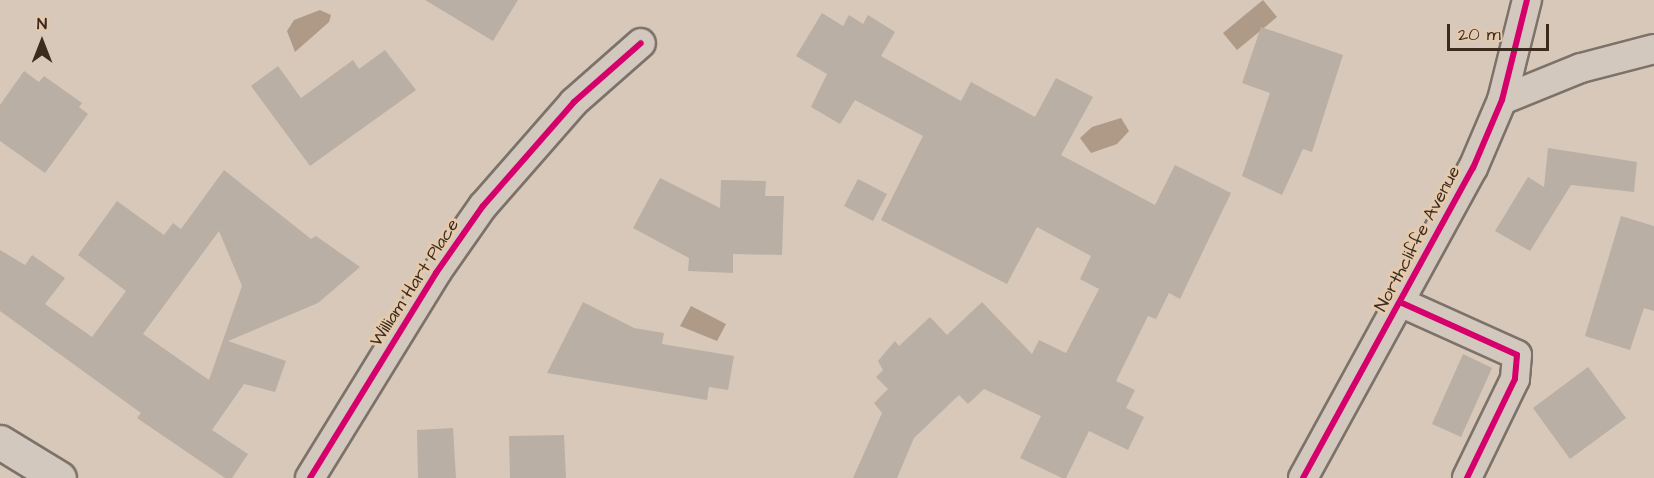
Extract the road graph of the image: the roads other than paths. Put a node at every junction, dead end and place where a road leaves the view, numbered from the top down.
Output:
1 (1527, 0) edge
2 (641, 43) dead end
3 (1654, 49) edge
4 (1502, 100) junction
5 (1401, 303) junction
6 (0, 442) edge
7 (59, 478) edge
8 (310, 478) edge
9 (1303, 478) edge
10 (1467, 478) edge

1 - 4 street, Northcliffe Avenue
2 - 8 street, William Hart Place
3 - 4 street
4 - 5 street, Northcliffe Avenue
5 - 9 street, Northcliffe Avenue
5 - 10 street
6 - 7 street

